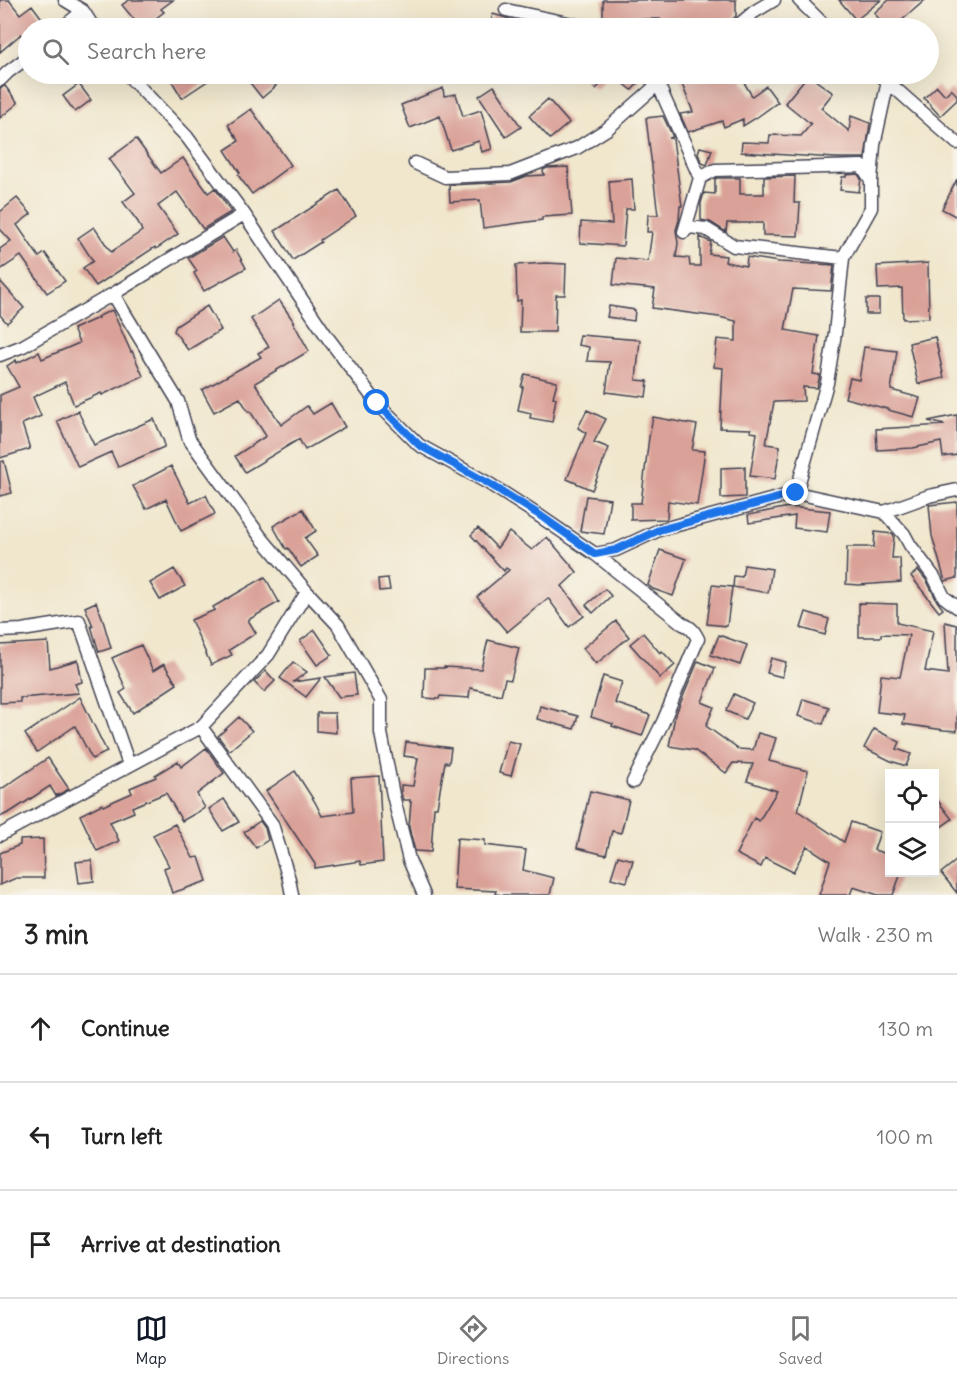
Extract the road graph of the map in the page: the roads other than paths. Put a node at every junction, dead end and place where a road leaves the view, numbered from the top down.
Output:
1 (65, 0) edge
2 (774, 0) edge
3 (798, 0) edge
4 (506, 10) dead end
5 (83, 11) junction
6 (74, 18) edge
7 (88, 18) edge
8 (544, 18) edge
9 (747, 18) edge
10 (817, 18) edge
11 (18, 64) edge
12 (0, 80) edge
13 (137, 84) edge
14 (658, 84) joint
15 (883, 84) edge
16 (892, 84) edge
17 (957, 143) edge
18 (415, 163) dead end
19 (700, 178) junction
20 (871, 180) junction
21 (244, 214) junction
22 (843, 258) junction
23 (113, 294) junction
24 (0, 355) edge
25 (957, 490) edge
26 (796, 493) junction
27 (884, 512) junction
28 (595, 554) junction
29 (307, 592) junction
30 (957, 607) edge
31 (0, 631) edge
32 (201, 727) junction
33 (129, 765) junction
34 (633, 782) dead end
35 (0, 835) edge
36 (291, 895) edge
37 (424, 895) edge

1 - 5 street
2 - 9 street
3 - 10 street
4 - 8 street
5 - 6 street
5 - 7 street
11 - 12 street
13 - 21 street
14 - 18 street
14 - 19 street
15 - 20 street
16 - 17 street
19 - 20 street
19 - 22 street
20 - 22 street
21 - 23 street
21 - 28 street
22 - 26 street
23 - 24 street
23 - 29 street
25 - 27 street
26 - 27 street
26 - 28 street
27 - 30 street
28 - 34 street
29 - 32 street
29 - 37 street
31 - 33 street
32 - 33 street
32 - 36 street
33 - 35 street

